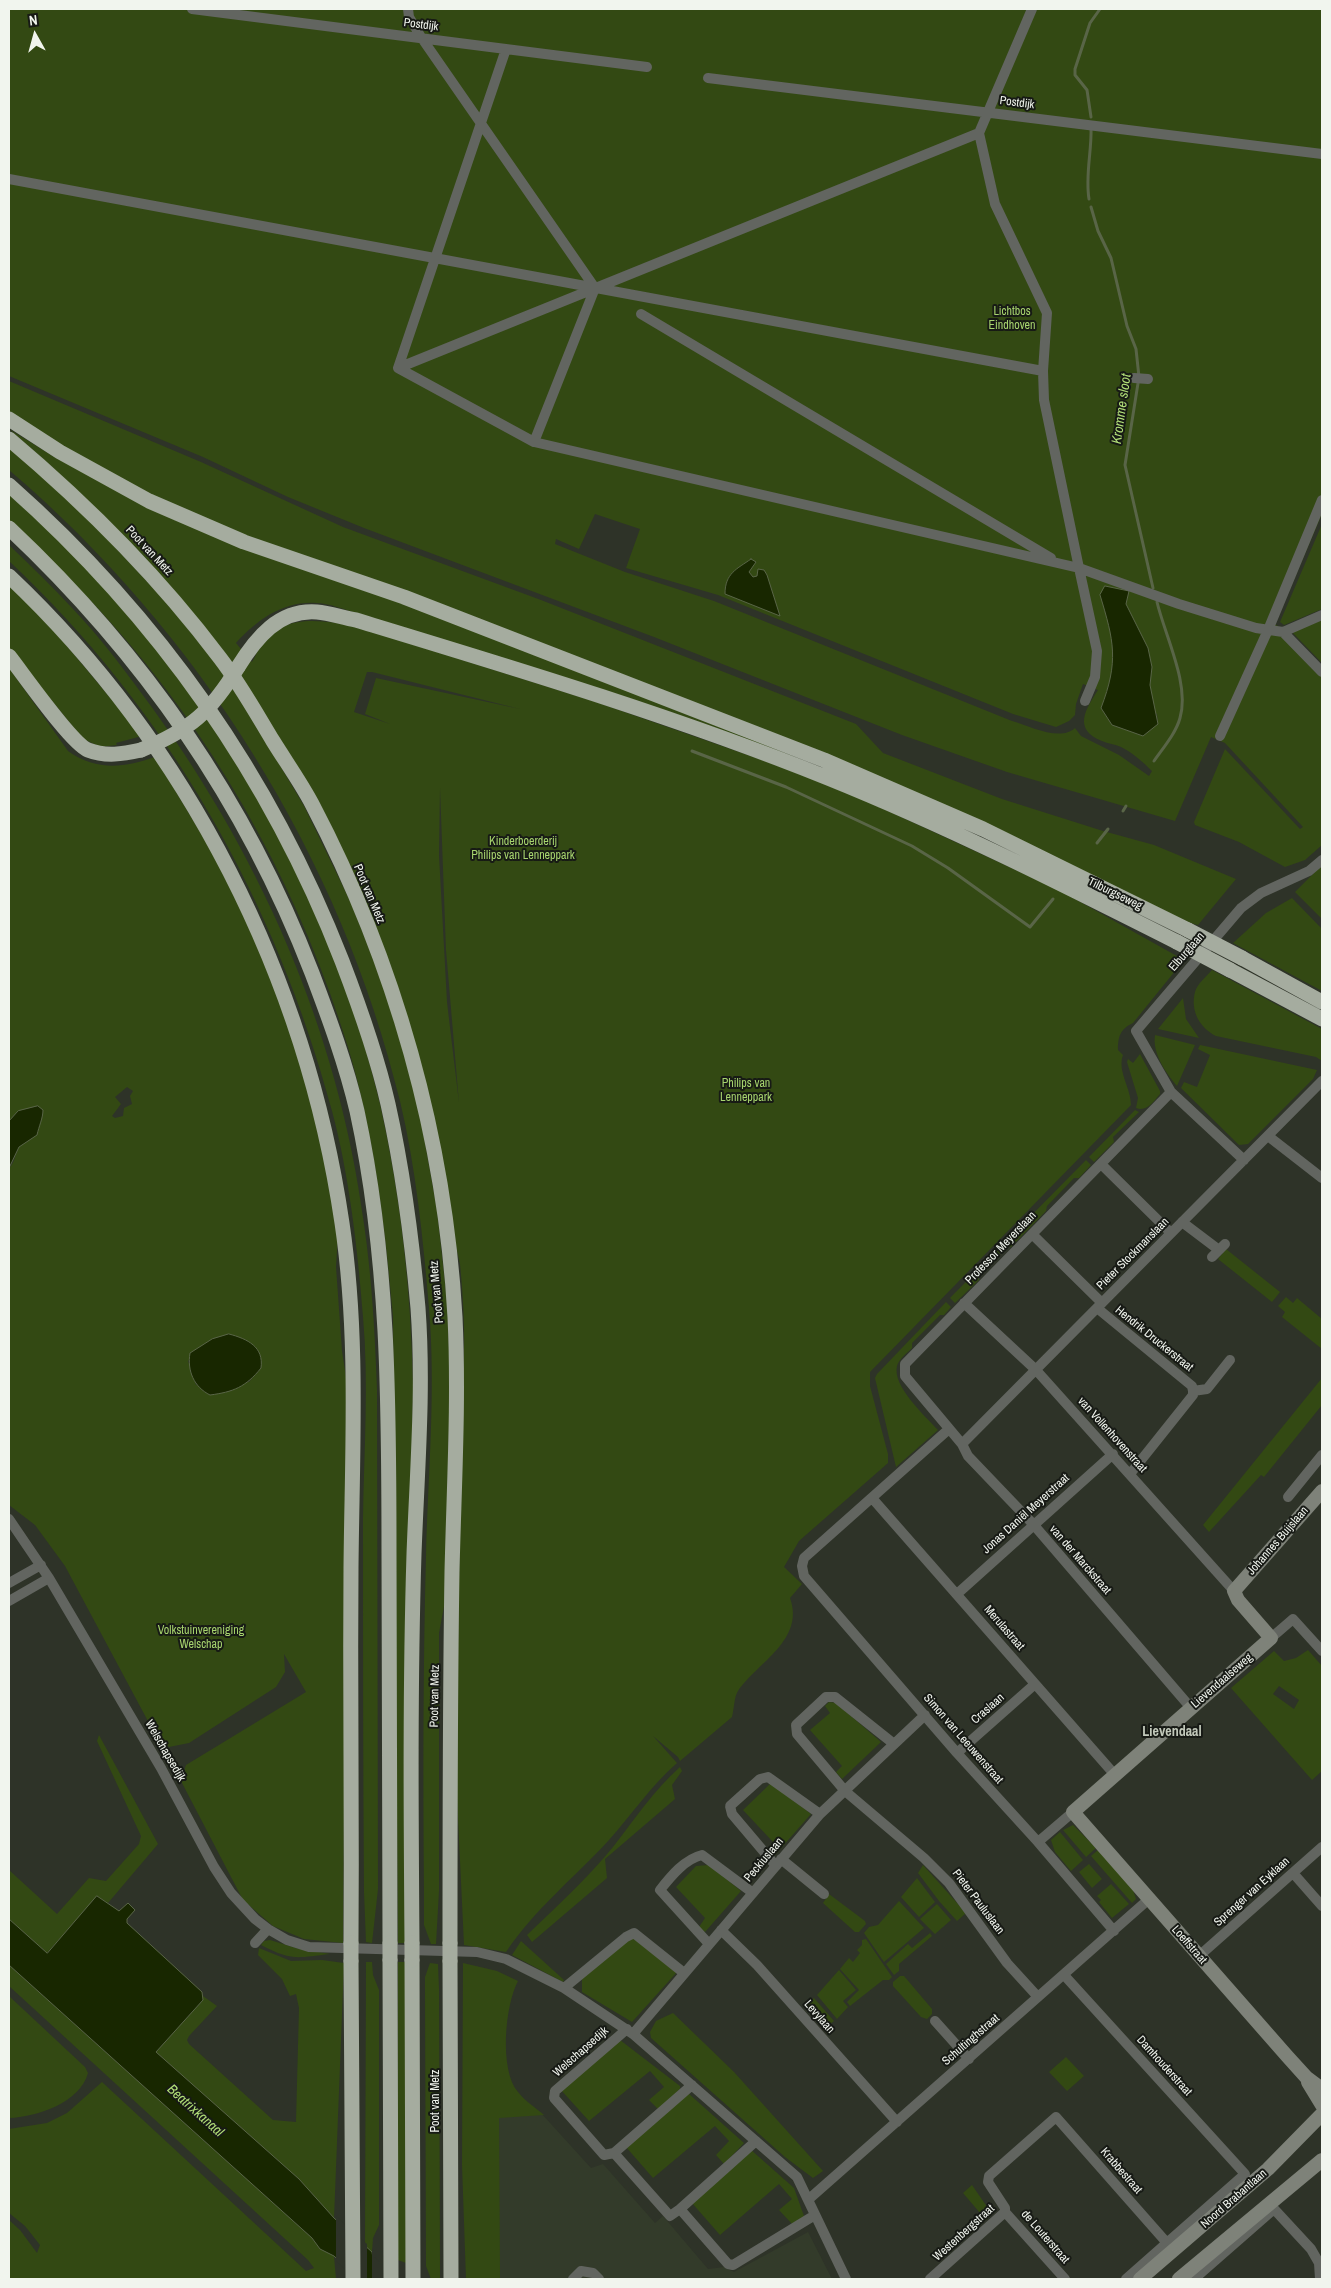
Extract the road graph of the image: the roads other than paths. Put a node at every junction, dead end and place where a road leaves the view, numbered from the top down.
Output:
1 (192, 9) edge
2 (408, 9) edge
3 (1032, 9) edge
4 (421, 37) junction
5 (506, 49) junction
6 (648, 67) dead end
7 (708, 78) dead end
8 (987, 112) junction
9 (480, 124) junction
10 (978, 133) junction
11 (1322, 154) edge
12 (9, 180) edge
13 (434, 258) junction
14 (595, 288) junction
15 (641, 314) dead end
16 (398, 368) junction
17 (1043, 371) junction
18 (9, 419) edge
19 (9, 439) edge
20 (534, 442) junction
21 (9, 485) edge
22 (1322, 500) edge
23 (9, 528) edge
24 (1060, 564) junction
25 (1079, 568) junction
26 (9, 576) edge
27 (1322, 615) edge
28 (1268, 630) junction
29 (1283, 632) junction
30 (9, 656) edge
31 (1322, 672) edge
32 (1085, 701) dead end
33 (1220, 736) dead end
34 (893, 797) junction
35 (1322, 860) edge
36 (1322, 1002) edge
37 (1322, 1020) edge
38 (1322, 1081) edge
39 (1171, 1092) junction
40 (1268, 1136) junction
41 (1244, 1160) junction
42 (1101, 1164) junction
43 (1322, 1178) edge
44 (1182, 1222) junction
45 (1171, 1233) junction
46 (1032, 1234) junction
47 (1219, 1251) dead end
48 (964, 1303) junction
49 (1099, 1306) junction
50 (1230, 1360) dead end
51 (1036, 1370) junction
52 (1193, 1391) junction
53 (949, 1429) junction
54 (962, 1444) junction
55 (1113, 1454) junction
56 (1322, 1455) edge
57 (1130, 1474) junction
58 (1322, 1490) edge
59 (1288, 1497) dead end
60 (872, 1498) junction
61 (9, 1519) edge
62 (1033, 1524) junction
63 (40, 1565) junction
64 (49, 1578) junction
65 (9, 1583) edge
66 (1234, 1591) junction
67 (957, 1594) junction
68 (9, 1601) edge
69 (1272, 1638) junction
70 (1322, 1651) edge
71 (1035, 1684) junction
72 (1191, 1708) junction
73 (925, 1715) junction
74 (894, 1744) junction
75 (957, 1752) junction
76 (1115, 1775) junction
77 (845, 1790) junction
78 (1073, 1812) junction
79 (820, 1814) junction
80 (1038, 1842) junction
81 (1322, 1847) edge
82 (779, 1863) junction
83 (1293, 1873) junction
84 (753, 1893) junction
85 (824, 1894) dead end
86 (1150, 1899) junction
87 (1322, 1906) edge
88 (268, 1928) junction
89 (721, 1930) junction
90 (1114, 1931) junction
91 (255, 1943) dead end
92 (709, 1944) junction
93 (1199, 1956) junction
94 (684, 1973) junction
95 (1064, 1974) junction
96 (564, 1988) junction
97 (1038, 1997) junction
98 (935, 2021) dead end
99 (630, 2031) junction
100 (969, 2059) junction
101 (1306, 2076) junction
102 (692, 2085) junction
103 (1322, 2089) edge
104 (1322, 2105) edge
105 (1322, 2114) edge
106 (1056, 2116) joint
107 (897, 2122) junction
108 (756, 2141) junction
109 (614, 2153) junction
110 (1322, 2160) edge
111 (1245, 2174) joint
112 (809, 2199) junction
113 (680, 2209) junction
114 (1005, 2212) junction
115 (815, 2214) junction
116 (1167, 2243) junction
117 (451, 2244) junction
118 (1198, 2278) edge
119 (353, 2279) edge
120 (391, 2279) edge
121 (413, 2279) edge
122 (451, 2279) edge
123 (455, 2279) edge
124 (573, 2279) edge
125 (599, 2279) edge
126 (846, 2279) edge
127 (930, 2279) edge
128 (1066, 2279) edge
129 (1126, 2279) edge
130 (1140, 2279) edge
131 (1179, 2279) edge
132 (1320, 2279) edge

1 - 4 street, Postdijk
2 - 4 street
3 - 8 street
4 - 5 street, Postdijk
4 - 9 street
5 - 6 street, Postdijk
5 - 9 street
7 - 8 street, Postdijk
8 - 10 street
8 - 11 street, Postdijk
9 - 13 street
9 - 14 street
10 - 14 street
10 - 17 street
12 - 13 street
13 - 14 street
13 - 16 street
14 - 16 street
14 - 17 street
14 - 20 street
15 - 24 street
16 - 20 street
17 - 25 street
18 - 34 highway
19 - 117 highway, Poot van Metz, bridge
20 - 24 street
21 - 121 highway, Poot van Metz, bridge
22 - 28 street
23 - 120 highway, bridge
24 - 25 street
25 - 28 street
25 - 32 street
26 - 119 highway, bridge
27 - 29 street
28 - 29 street
28 - 33 street
29 - 31 street
30 - 34 highway, bridge
34 - 36 highway, Tilburgseweg, bridge
34 - 37 highway, Tilburgseweg, bridge
35 - 39 street, Elburglaan
38 - 40 street, Pieter Stockmanslaan
39 - 41 street
39 - 42 street, Professor Meyerslaan
40 - 41 street, Pieter Stockmanslaan
40 - 43 street
41 - 44 street, Pieter Stockmanslaan
42 - 45 street
42 - 46 street, Professor Meyerslaan
44 - 45 street, Pieter Stockmanslaan
44 - 47 street
45 - 49 street, Pieter Stockmanslaan
46 - 48 street, Professor Meyerslaan
46 - 49 street, Hendrik Druckerstraat
48 - 51 street, van Vollenhovenstraat
48 - 53 street, Professor Meyerslaan
49 - 51 street, Pieter Stockmanslaan
49 - 52 street, Hendrik Druckerstraat
50 - 52 street
51 - 54 street, Pieter Stockmanslaan
51 - 55 street, van Vollenhovenstraat
52 - 57 street
53 - 54 street, van der Marckstraat
53 - 60 street
54 - 62 street, van der Marckstraat
55 - 57 street, van Vollenhovenstraat
55 - 62 street, Jonas Daniël Meyerstraat
56 - 59 street, Johannes Buijslaan
57 - 66 street, van Vollenhovenstraat
58 - 66 street, Johannes Buijslaan
60 - 67 street, Merulastraat
60 - 73 street, Simon van Leeuwenstraat
61 - 63 street, Welschapsedijk
62 - 67 street, Jonas Daniël Meyerstraat
62 - 72 street, van der Marckstraat
63 - 64 street, Welschapsedijk
63 - 65 street
64 - 68 street
64 - 88 street, Welschapsedijk
66 - 69 street
67 - 71 street, Merulastraat
69 - 70 street, Lievendaalseweg
69 - 72 street, Lievendaalseweg
71 - 75 street, Craslaan
71 - 76 street, Merulastraat
72 - 76 street, Lievendaalseweg
73 - 74 street, Peckiuslaan
73 - 75 street, Simon van Leeuwenstraat
74 - 77 street, Peckiuslaan
74 - 77 street, Pieter Pauluslaan
75 - 80 street, Simon van Leeuwenstraat
76 - 78 street, Lievendaalseweg
77 - 79 street, Peckiuslaan
77 - 97 street, Pieter Pauluslaan
78 - 80 street, Lievendaalseweg
78 - 86 street, Loeffstraat
79 - 82 street, Peckiuslaan
79 - 82 street
80 - 90 street, Simon van Leeuwenstraat
81 - 83 street, Sprenger van Eyklaan
82 - 84 street, Peckiuslaan
82 - 85 street
83 - 87 street
83 - 93 street, Sprenger van Eyklaan
84 - 89 street, Peckiuslaan
84 - 92 street
86 - 90 street, Schultinghstraat
86 - 93 street, Loeffstraat
88 - 91 street
88 - 96 street, Welschapsedijk
89 - 92 street, Peckiuslaan
89 - 107 street, Levylaan
90 - 95 street, Schultinghstraat
92 - 94 street, Peckiuslaan
93 - 101 street, Loeffstraat
94 - 96 street
94 - 99 street, Peckiuslaan
95 - 97 street, Schultinghstraat
95 - 111 street, Damhouderstraat
96 - 99 street, Welschapsedijk
97 - 100 street, Schultinghstraat
98 - 100 street
99 - 102 street, Welschapsedijk
99 - 109 street, Welschapsedijk
100 - 107 street, Schultinghstraat
101 - 103 street, Loeffstraat
101 - 104 street, Loeffstraat
102 - 108 street, Welschapsedijk
102 - 109 street
105 - 130 street, Noord Brabantlaan
106 - 114 street, Westenbergstraat
106 - 116 street, Krabbestraat
107 - 112 street, Schultinghstraat
108 - 112 street, Welschapsedijk
108 - 113 street
109 - 113 street, Welschapsedijk
110 - 131 street, Noord Brabantlaan
111 - 116 street, Noord Brabantlaan
112 - 115 street, Welschapsedijk
113 - 115 street
114 - 127 street, Westenbergstraat
114 - 128 street, de Louterstraat
115 - 126 street, Welschapsedijk
116 - 129 street, Noord Brabantlaan
117 - 122 highway, Poot van Metz
117 - 123 highway
118 - 132 street
124 - 125 street

